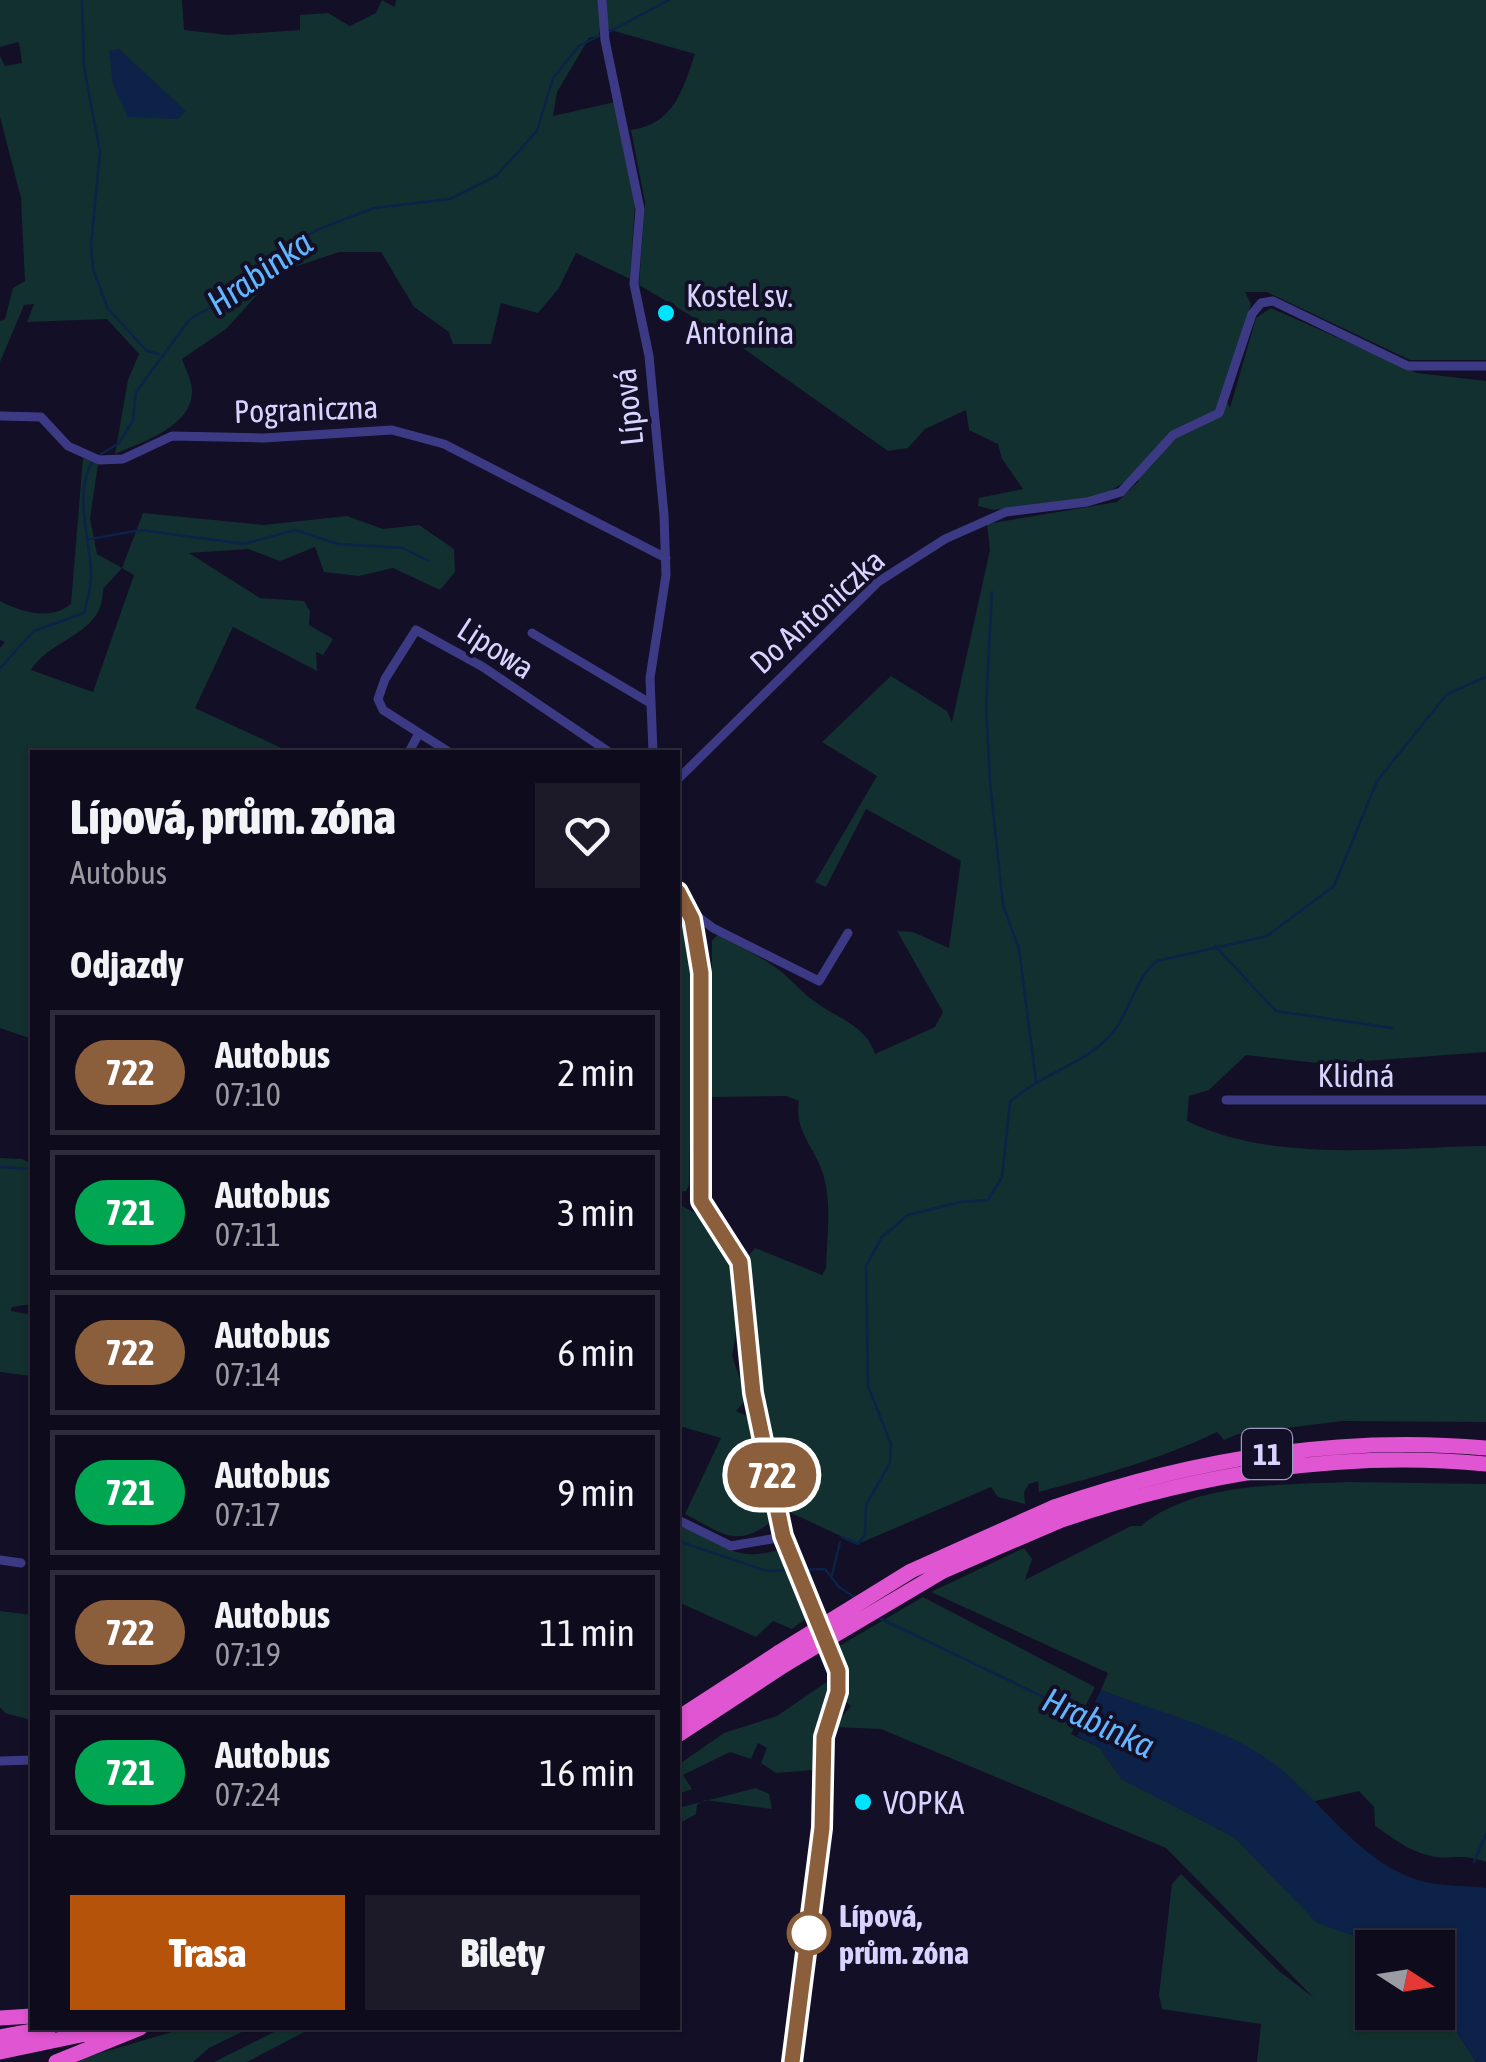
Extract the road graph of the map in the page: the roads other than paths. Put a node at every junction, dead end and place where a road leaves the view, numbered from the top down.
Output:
1 (602, 0) edge
2 (1486, 366) edge
3 (0, 416) edge
4 (666, 558) junction
5 (532, 633) dead end
6 (650, 702) junction
7 (418, 734) junction
8 (410, 750) edge
9 (446, 750) edge
10 (606, 750) edge
11 (653, 750) edge
12 (680, 777) edge
13 (681, 904) edge
14 (848, 933) dead end
15 (1226, 1100) dead end
16 (1486, 1100) edge
17 (1486, 1448) edge
18 (1486, 1464) edge
19 (1056, 1514) junction
20 (680, 1521) edge
21 (783, 1536) junction
22 (0, 1560) edge
23 (21, 1563) dead end
24 (817, 1615) dead end
25 (830, 1648) dead end
26 (782, 1658) junction
27 (680, 1717) edge
28 (680, 1734) edge
29 (30, 1760) edge
30 (0, 1761) edge
31 (30, 2016) edge
32 (0, 2018) edge
33 (37, 2030) edge
34 (104, 2030) edge
35 (135, 2030) edge
36 (0, 2036) edge
37 (0, 2052) edge
38 (56, 2062) edge
39 (792, 2062) edge

1 - 4 street, Lípová
2 - 12 street, Do Antoniczka
3 - 4 street, Pograniczna
4 - 6 street, Lípová
5 - 6 street, Lipowa
6 - 11 street, Lípová
7 - 8 street
7 - 9 street, Lipowa
7 - 10 street, Lipowa
13 - 14 street
13 - 21 street
15 - 16 street, Klidná
17 - 19 highway, 11
18 - 19 highway, 11
19 - 26 highway, 11, bridge
20 - 21 street
21 - 24 street
22 - 23 street
25 - 39 street
26 - 27 highway, 11
26 - 28 highway, 11
29 - 30 street
31 - 32 highway
33 - 36 highway
34 - 37 highway
35 - 38 highway

